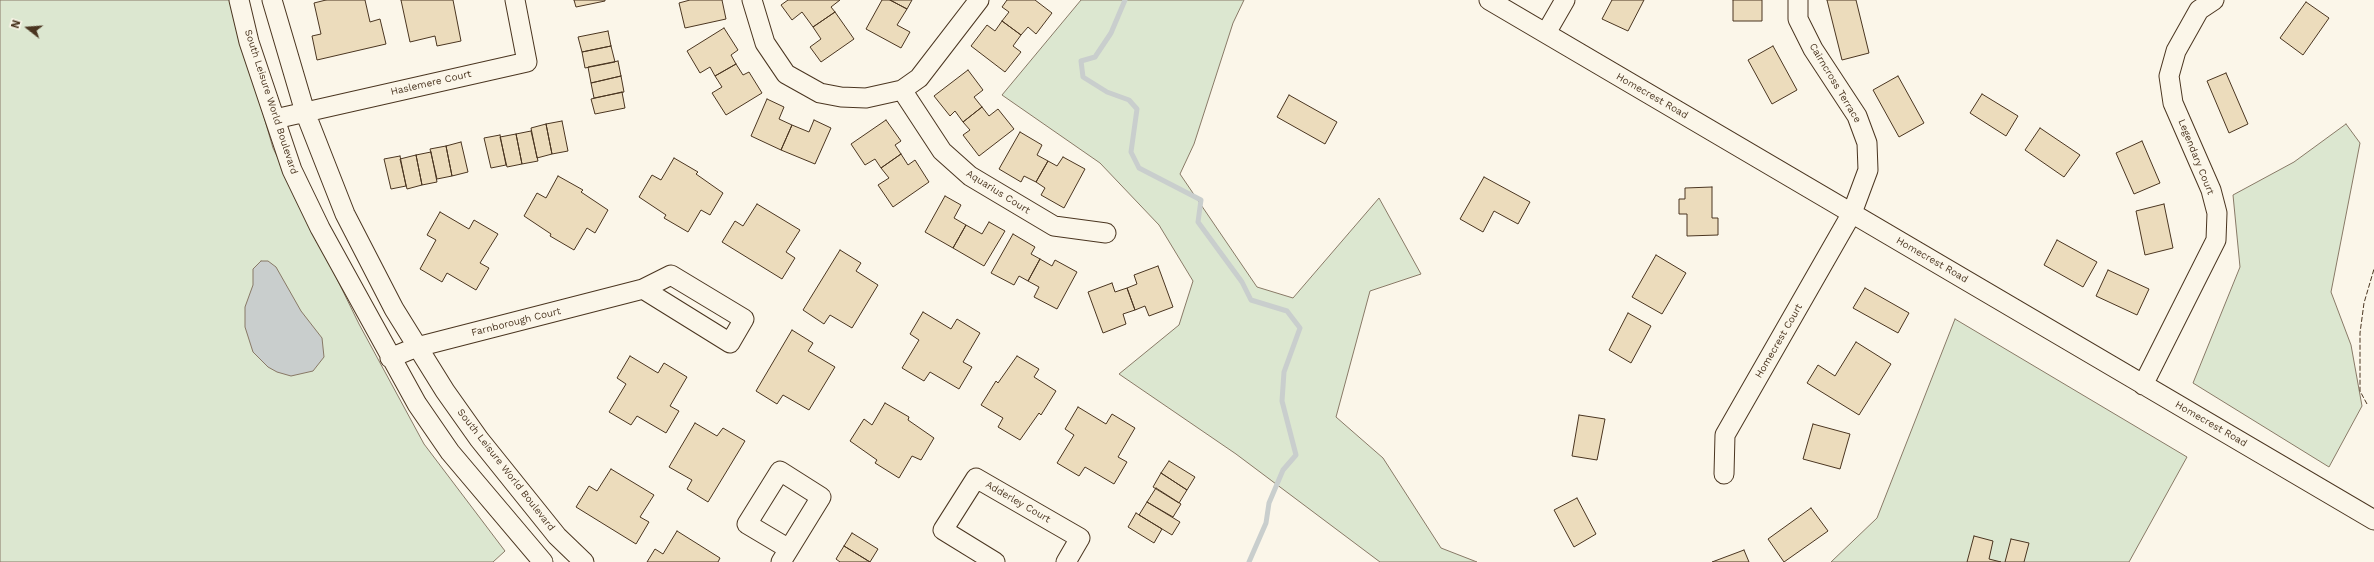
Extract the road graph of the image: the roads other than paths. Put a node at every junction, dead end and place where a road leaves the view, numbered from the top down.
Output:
1 (239, 0) edge
2 (272, 0) edge
3 (515, 0) edge
4 (752, 0) edge
5 (979, 0) edge
6 (1489, 0) edge
7 (1564, 0) edge
8 (1798, 0) edge
9 (2214, 0) edge
10 (1546, 33) junction
11 (902, 90) junction
12 (305, 112) junction
13 (274, 119) junction
14 (1852, 213) junction
15 (1106, 233) dead end
16 (643, 289) junction
17 (417, 347) junction
18 (390, 358) junction
19 (2144, 385) junction
20 (1724, 474) dead end
21 (2374, 520) edge
22 (557, 536) junction
23 (536, 560) edge
24 (584, 562) edge
25 (996, 562) edge
26 (1066, 562) edge

1 - 13 street, South Leisure World Boulevard
2 - 12 street, South Leisure World Boulevard
3 - 12 street, Haslemere Court
4 - 11 street
5 - 11 street
6 - 10 street, Homecrest Road
7 - 10 street
8 - 14 street, Cairncross Terrace
9 - 19 street, Legendary Court
10 - 14 street, Homecrest Road
11 - 15 street, Aquarius Court
12 - 13 street, Haslemere Court
12 - 17 street, South Leisure World Boulevard
13 - 18 street, South Leisure World Boulevard
14 - 19 street, Homecrest Road
14 - 20 street, Homecrest Court
16 - 16 street, Farnborough Court
16 - 17 street, Farnborough Court
17 - 18 street, Farnborough Court
17 - 22 street, South Leisure World Boulevard
18 - 23 street, South Leisure World Boulevard
19 - 21 street, Homecrest Road
22 - 23 street
22 - 24 street, South Leisure World Boulevard
25 - 26 street, Adderley Court

